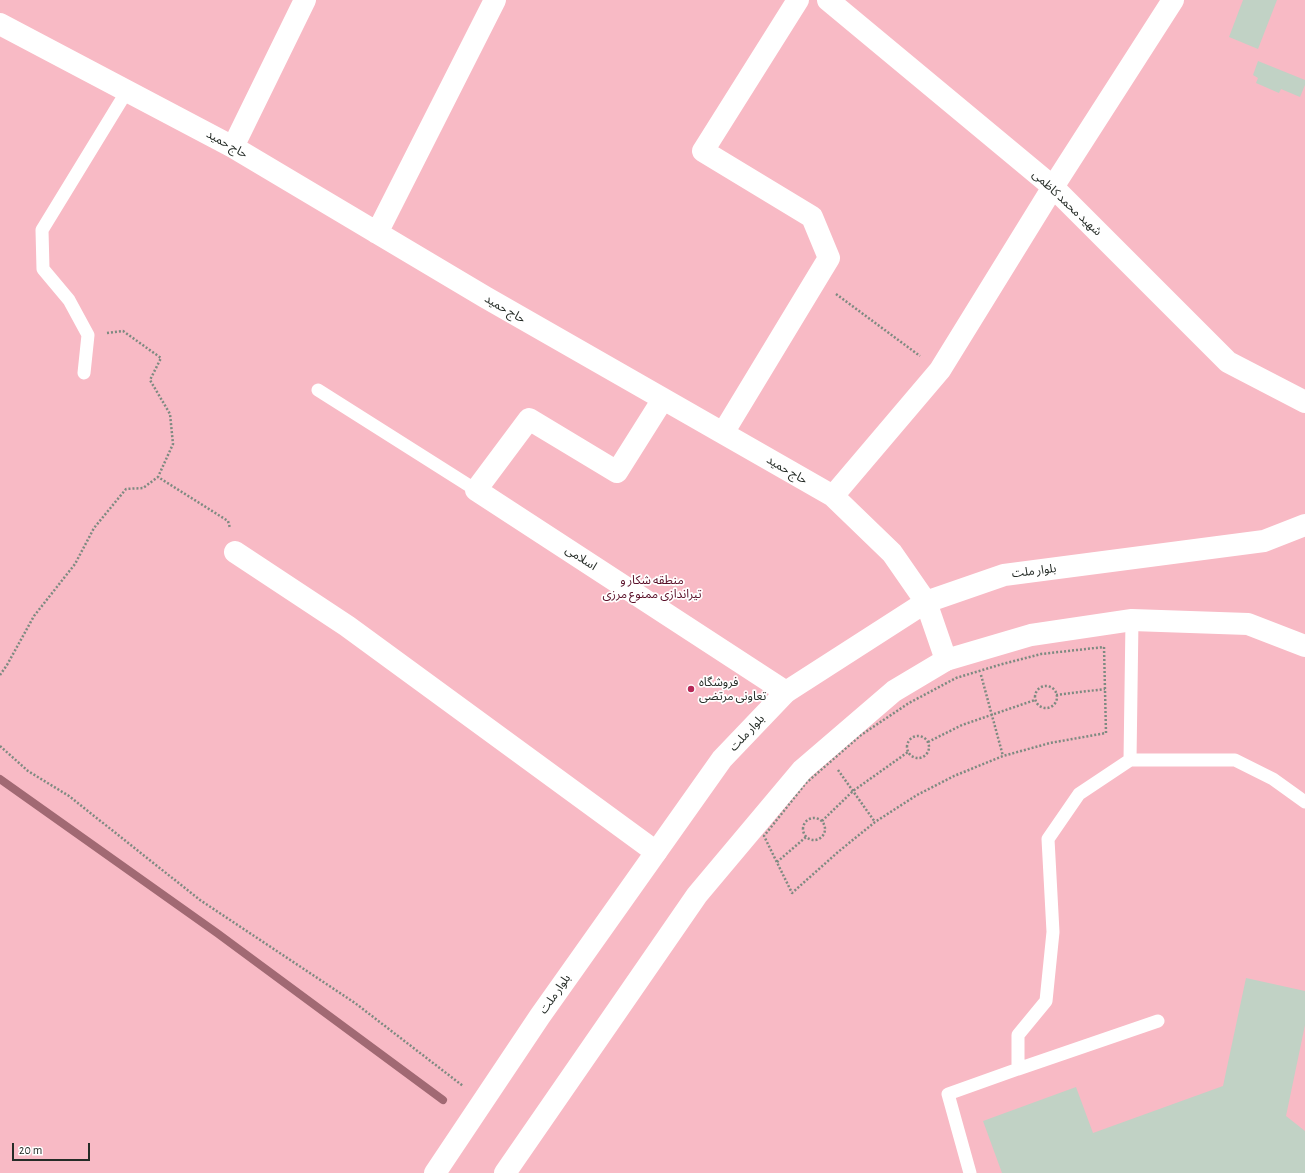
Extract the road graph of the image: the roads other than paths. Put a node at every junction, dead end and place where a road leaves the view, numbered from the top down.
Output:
1 (305, 0) edge
2 (495, 0) edge
3 (798, 0) edge
4 (828, 0) edge
5 (1173, 0) edge
6 (0, 24) edge
7 (127, 91) junction
8 (233, 147) junction
9 (1053, 187) junction
10 (377, 233) junction
11 (84, 373) dead end
12 (318, 390) dead end
13 (663, 399) junction
14 (1305, 402) edge
15 (723, 433) junction
16 (476, 490) junction
17 (833, 496) junction
18 (1305, 526) edge
19 (235, 552) road end
20 (926, 602) junction
21 (1132, 620) junction
22 (1305, 646) edge
23 (946, 660) junction
24 (786, 692) junction
25 (1130, 760) junction
26 (1305, 802) edge
27 (656, 852) junction
28 (1158, 1021) dead end
29 (1018, 1069) junction
30 (435, 1173) edge
31 (505, 1173) edge
32 (970, 1173) edge

1 - 8 street
2 - 10 street
3 - 15 street
4 - 9 street, شهید محمد کاظمی
5 - 9 street
6 - 7 street, حاج حمید
7 - 8 street, حاج حمید
7 - 11 lane
8 - 10 street, حاج حمید
9 - 14 street, شهید محمد کاظمی
9 - 17 street
10 - 13 street, حاج حمید
12 - 16 lane
13 - 15 street, حاج حمید
13 - 16 street
15 - 17 street, حاج حمید
16 - 24 street, اسلامی
17 - 20 street, حاج حمید
18 - 20 street, بلوار ملت
19 - 27 street
20 - 23 street, حاج حمید
20 - 24 street, بلوار ملت
21 - 22 street
21 - 23 street
21 - 25 lane
23 - 31 street
24 - 27 street, بلوار ملت
25 - 26 lane
25 - 29 lane
27 - 30 street, بلوار ملت
28 - 29 lane
29 - 32 lane

